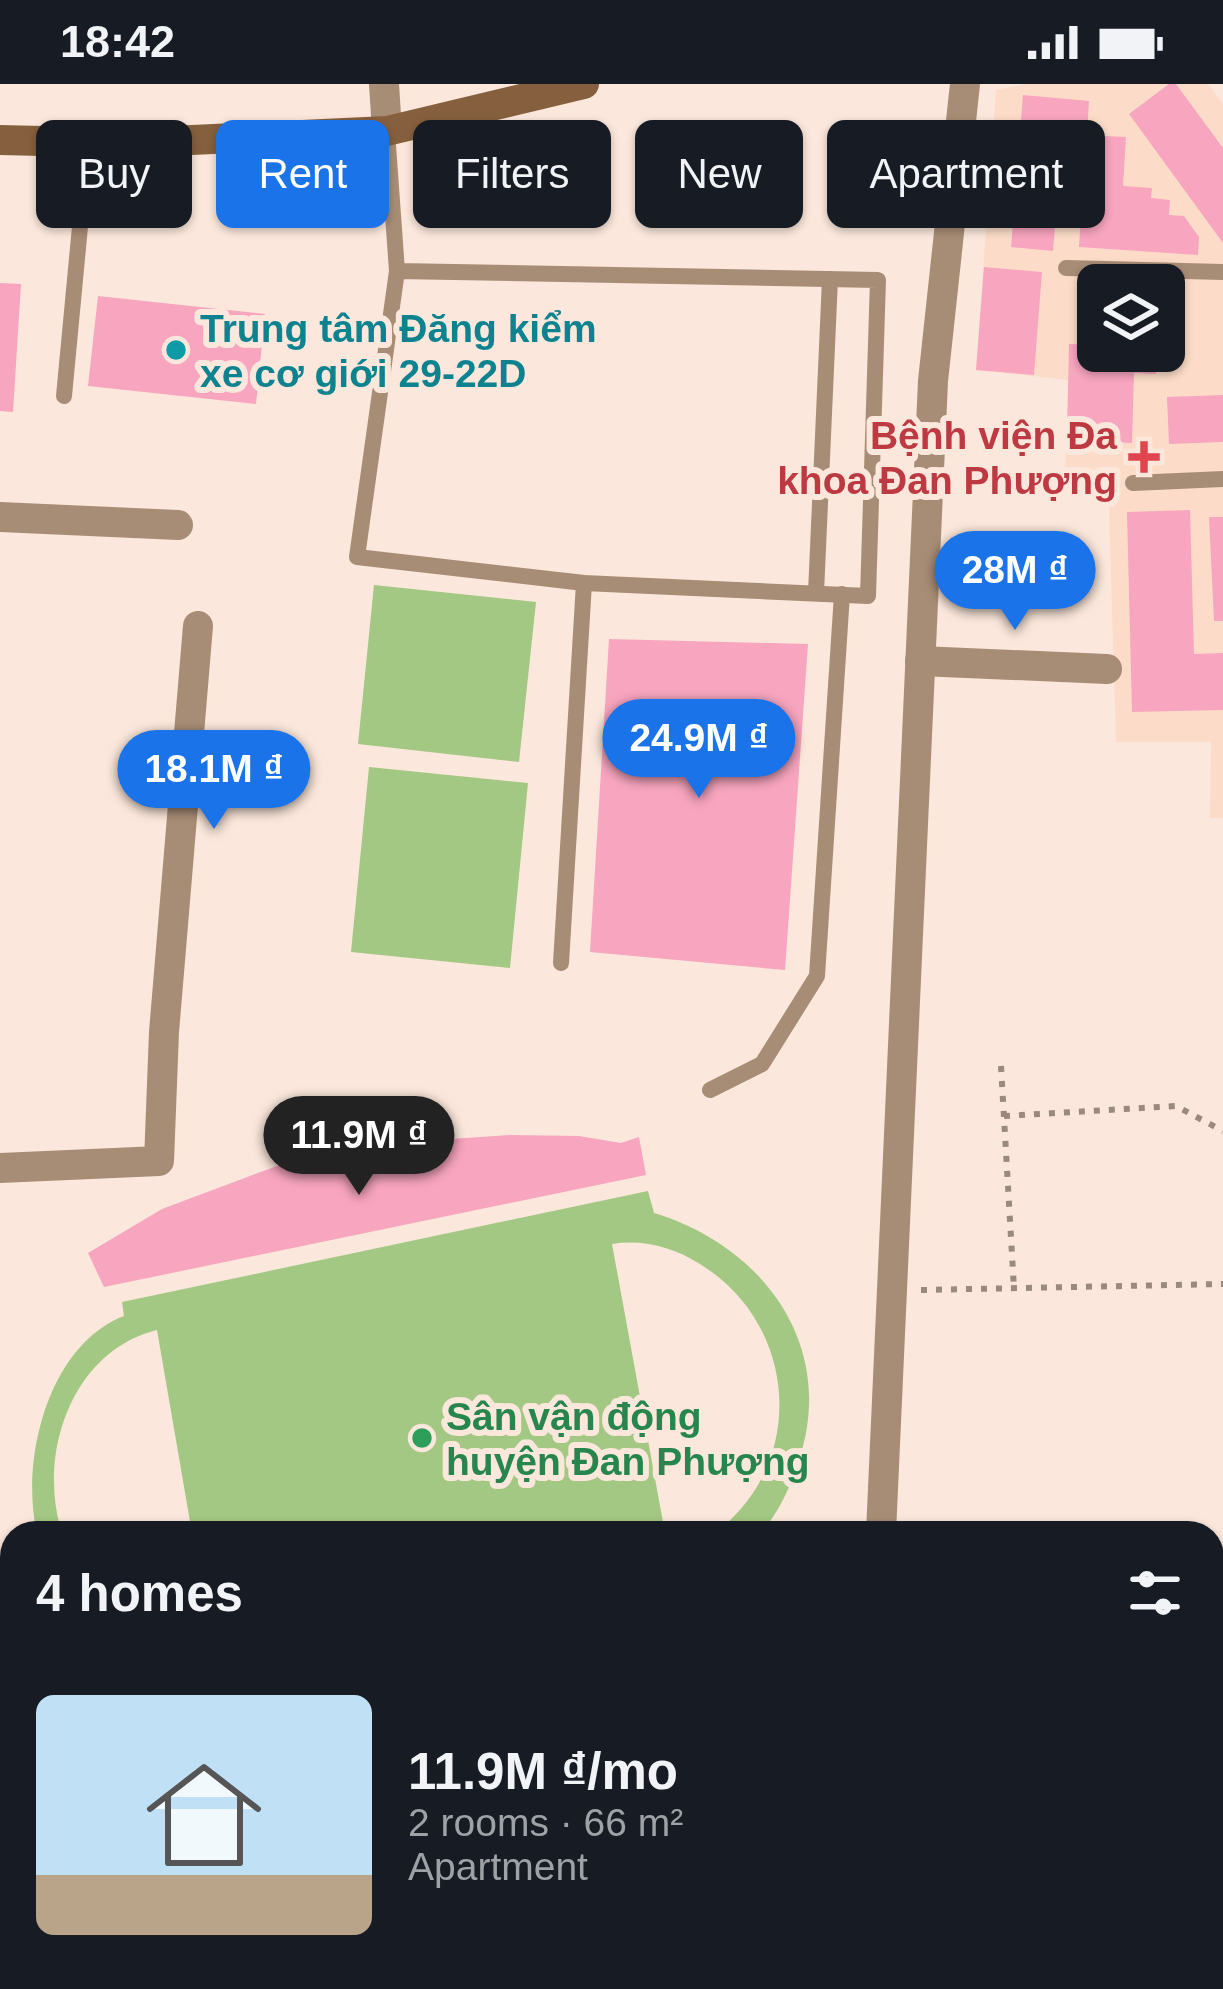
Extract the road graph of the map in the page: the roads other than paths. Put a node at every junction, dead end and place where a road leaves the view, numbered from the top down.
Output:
1 (384, 84) edge
2 (584, 84) edge
3 (965, 84) edge
4 (386, 120) edge
5 (389, 130) edge
6 (0, 140) edge
7 (36, 141) edge
8 (389, 158) edge
9 (80, 228) edge
10 (1066, 268) dead end
11 (397, 271) junction
12 (1223, 272) edge
13 (830, 280) junction
14 (64, 396) dead end
15 (1223, 479) edge
16 (1133, 483) dead end
17 (0, 517) edge
18 (178, 525) dead end
19 (584, 583) junction
20 (815, 593) junction
21 (842, 594) junction
22 (199, 626) dead end
23 (920, 661) junction
24 (1107, 669) dead end
25 (561, 963) dead end
26 (710, 1090) dead end
27 (0, 1168) edge
28 (882, 1521) edge

1 - 4 street
2 - 5 main road
3 - 23 street
6 - 7 main road
8 - 11 lane
9 - 14 lane
10 - 12 lane
11 - 13 lane
11 - 19 lane
13 - 20 lane
13 - 21 lane
15 - 16 lane
17 - 18 street
19 - 20 lane
19 - 25 lane
20 - 21 lane
21 - 26 lane
22 - 27 street
23 - 24 street
23 - 28 street

